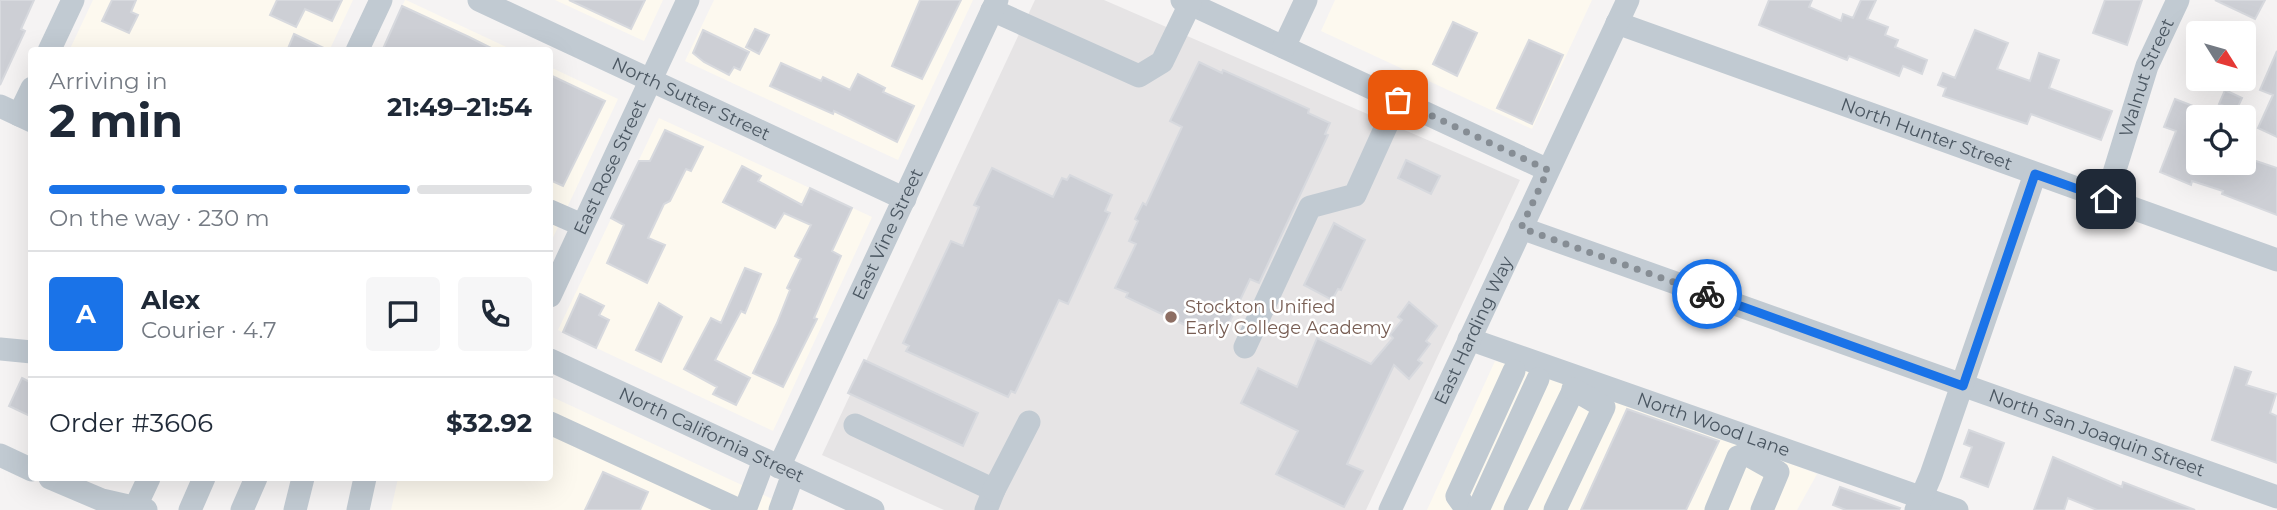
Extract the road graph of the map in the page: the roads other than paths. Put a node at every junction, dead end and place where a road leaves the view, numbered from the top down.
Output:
1 (73, 0) edge
2 (381, 0) edge
3 (479, 0) edge
4 (688, 0) edge
5 (1306, 0) edge
6 (1628, 0) edge
7 (2178, 0) edge
8 (1186, 2) edge
9 (994, 5) edge
10 (1617, 23) junction
11 (551, 43) edge
12 (51, 47) edge
13 (359, 47) edge
14 (1284, 47) junction
15 (650, 80) junction
16 (28, 95) edge
17 (1398, 100) junction
18 (17, 114) edge
19 (1548, 170) junction
20 (2035, 174) junction
21 (905, 199) junction
22 (2106, 199) junction
23 (553, 212) edge
24 (582, 225) junction
25 (1521, 228) junction
26 (2277, 260) edge
27 (553, 289) edge
28 (1467, 345) junction
29 (1245, 347) dead end
30 (0, 349) edge
31 (28, 352) edge
32 (553, 361) edge
33 (1514, 372) junction
34 (1538, 379) junction
35 (1963, 386) junction
36 (1574, 389) junction
37 (1029, 422) dead end
38 (553, 424) edge
39 (855, 425) dead end
40 (0, 455) edge
41 (779, 467) junction
42 (28, 468) edge
43 (57, 481) edge
44 (148, 481) edge
45 (203, 481) edge
46 (255, 481) edge
47 (302, 481) edge
48 (364, 481) edge
49 (2277, 497) edge
50 (990, 500) edge
51 (1919, 503) edge
52 (138, 509) edge
53 (190, 510) edge
54 (242, 510) edge
55 (295, 510) edge
56 (358, 510) edge
57 (739, 510) edge
58 (745, 510) edge
59 (780, 510) edge
60 (873, 510) edge
61 (1391, 510) edge
62 (1467, 510) edge
63 (1478, 510) edge
64 (1515, 510) edge
65 (1555, 510) edge
66 (1716, 510) edge
67 (1762, 510) edge
68 (1957, 510) edge

1 - 12 street
2 - 13 street
3 - 11 street, North Sutter Street
4 - 15 street, East Rose Street
5 - 14 street
6 - 10 street, East Harding Way
7 - 22 street, Walnut Street
8 - 9 street
8 - 14 street
9 - 21 street, East Vine Street
10 - 19 street, East Harding Way
10 - 20 street, North Hunter Street
11 - 15 street, North Sutter Street
14 - 17 street
15 - 21 street, North Sutter Street
15 - 24 street, East Rose Street
16 - 18 street
17 - 19 street
17 - 29 street
19 - 25 street, East Harding Way
20 - 22 street, North Hunter Street
20 - 35 street
21 - 41 street, East Vine Street
22 - 26 street, North Hunter Street
23 - 24 street
24 - 27 street, East Rose Street
25 - 28 street, East Harding Way
25 - 35 street, North San Joaquin Street
28 - 33 street
28 - 51 street, North Wood Lane
28 - 61 street, East Harding Way
30 - 31 street
32 - 41 street, North California Street
33 - 34 street
33 - 62 street
34 - 36 street
34 - 63 street
35 - 49 street, North San Joaquin Street
35 - 51 street
36 - 64 street
36 - 65 street
37 - 50 street
38 - 57 street
39 - 50 street
40 - 42 street
41 - 58 street
41 - 59 street
41 - 60 street, North California Street
43 - 52 street
44 - 52 street
45 - 53 street
46 - 54 street
47 - 55 street
48 - 56 street
51 - 68 street, North Wood Lane
66 - 67 street

